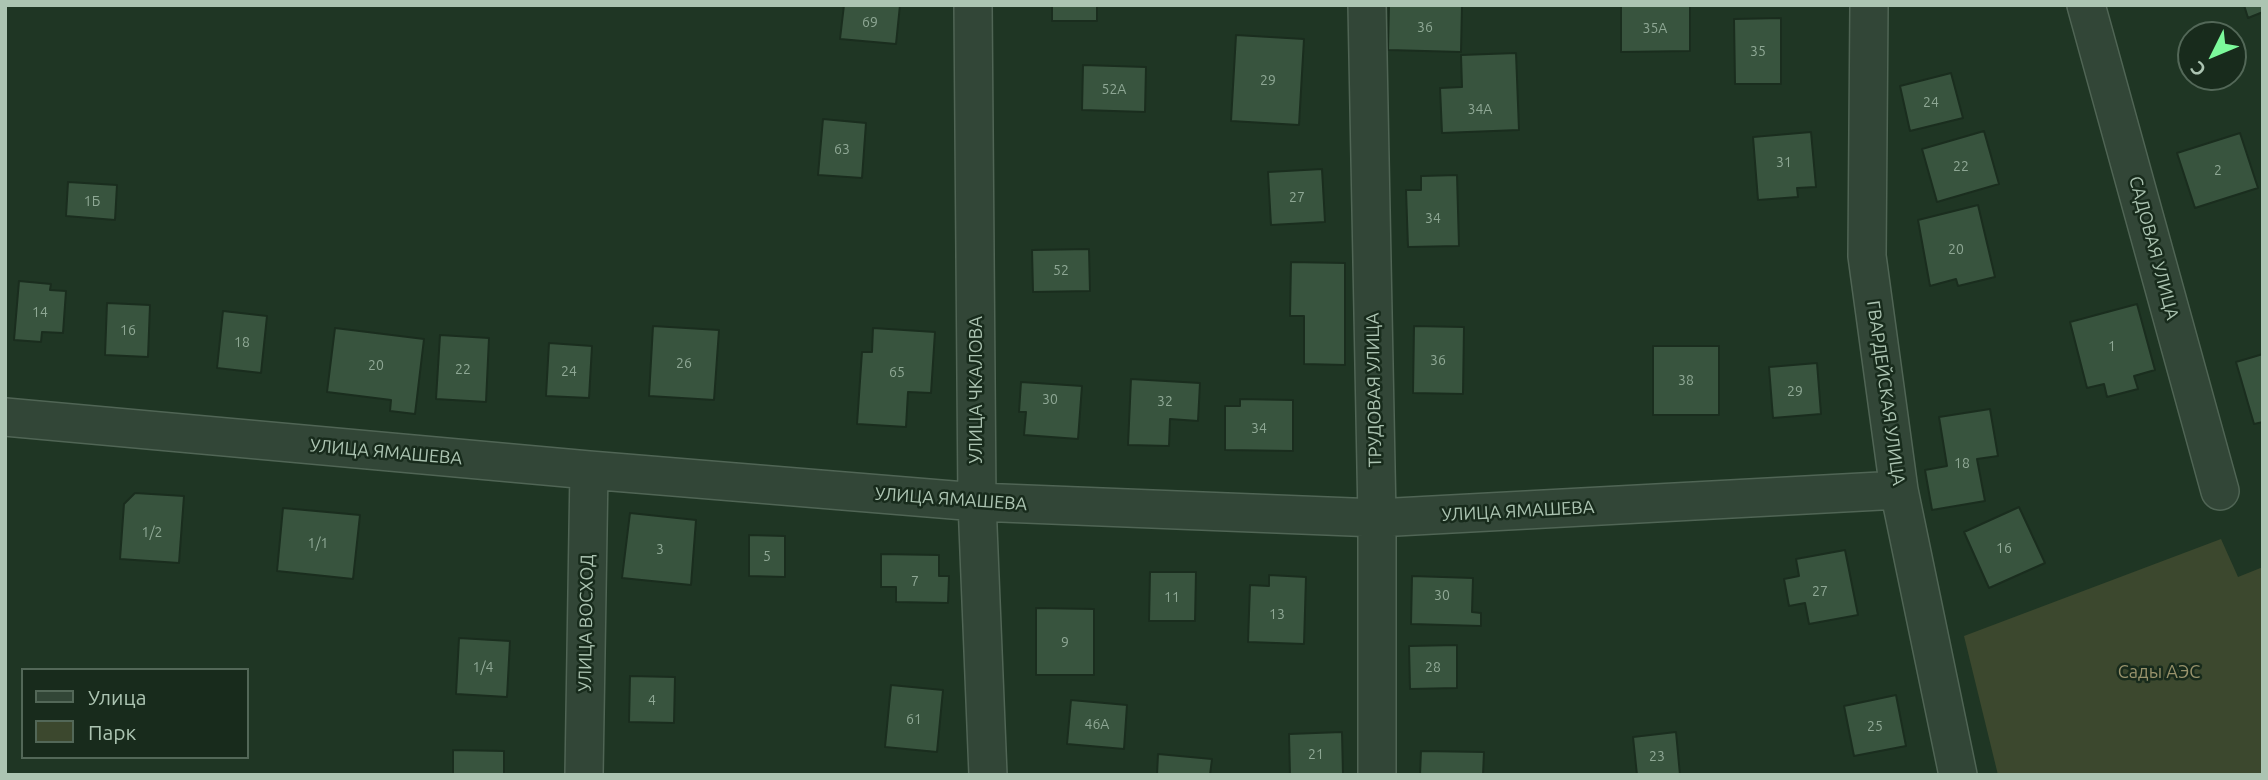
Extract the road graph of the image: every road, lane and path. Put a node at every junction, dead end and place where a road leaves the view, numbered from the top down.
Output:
1 (973, 5) edge
2 (1367, 5) edge
3 (1871, 5) edge
4 (2086, 5) edge
5 (5, 417) edge
6 (589, 470) junction
7 (1899, 490) junction
8 (2220, 491) dead end
9 (977, 502) junction
10 (1377, 518) junction
11 (584, 775) edge
12 (988, 775) edge
13 (1377, 775) edge
14 (1958, 775) edge

1 - 9 street, УЛИЦА ЧКАЛОВА
2 - 10 street, ТРУДОВАЯ УЛИЦА
3 - 7 street, ГВАРДЕЙСКАЯ УЛИЦА
4 - 8 street, САДОВАЯ УЛИЦА
5 - 6 street, УЛИЦА ЯМАШЕВА
6 - 9 street, УЛИЦА ЯМАШЕВА
6 - 11 street, УЛИЦА ВОСХОД
7 - 10 street, УЛИЦА ЯМАШЕВА
7 - 14 street, ГВАРДЕЙСКАЯ УЛИЦА
9 - 10 street, УЛИЦА ЯМАШЕВА
9 - 12 street, УЛИЦА ЧКАЛОВА
10 - 13 street, ТРУДОВАЯ УЛИЦА

